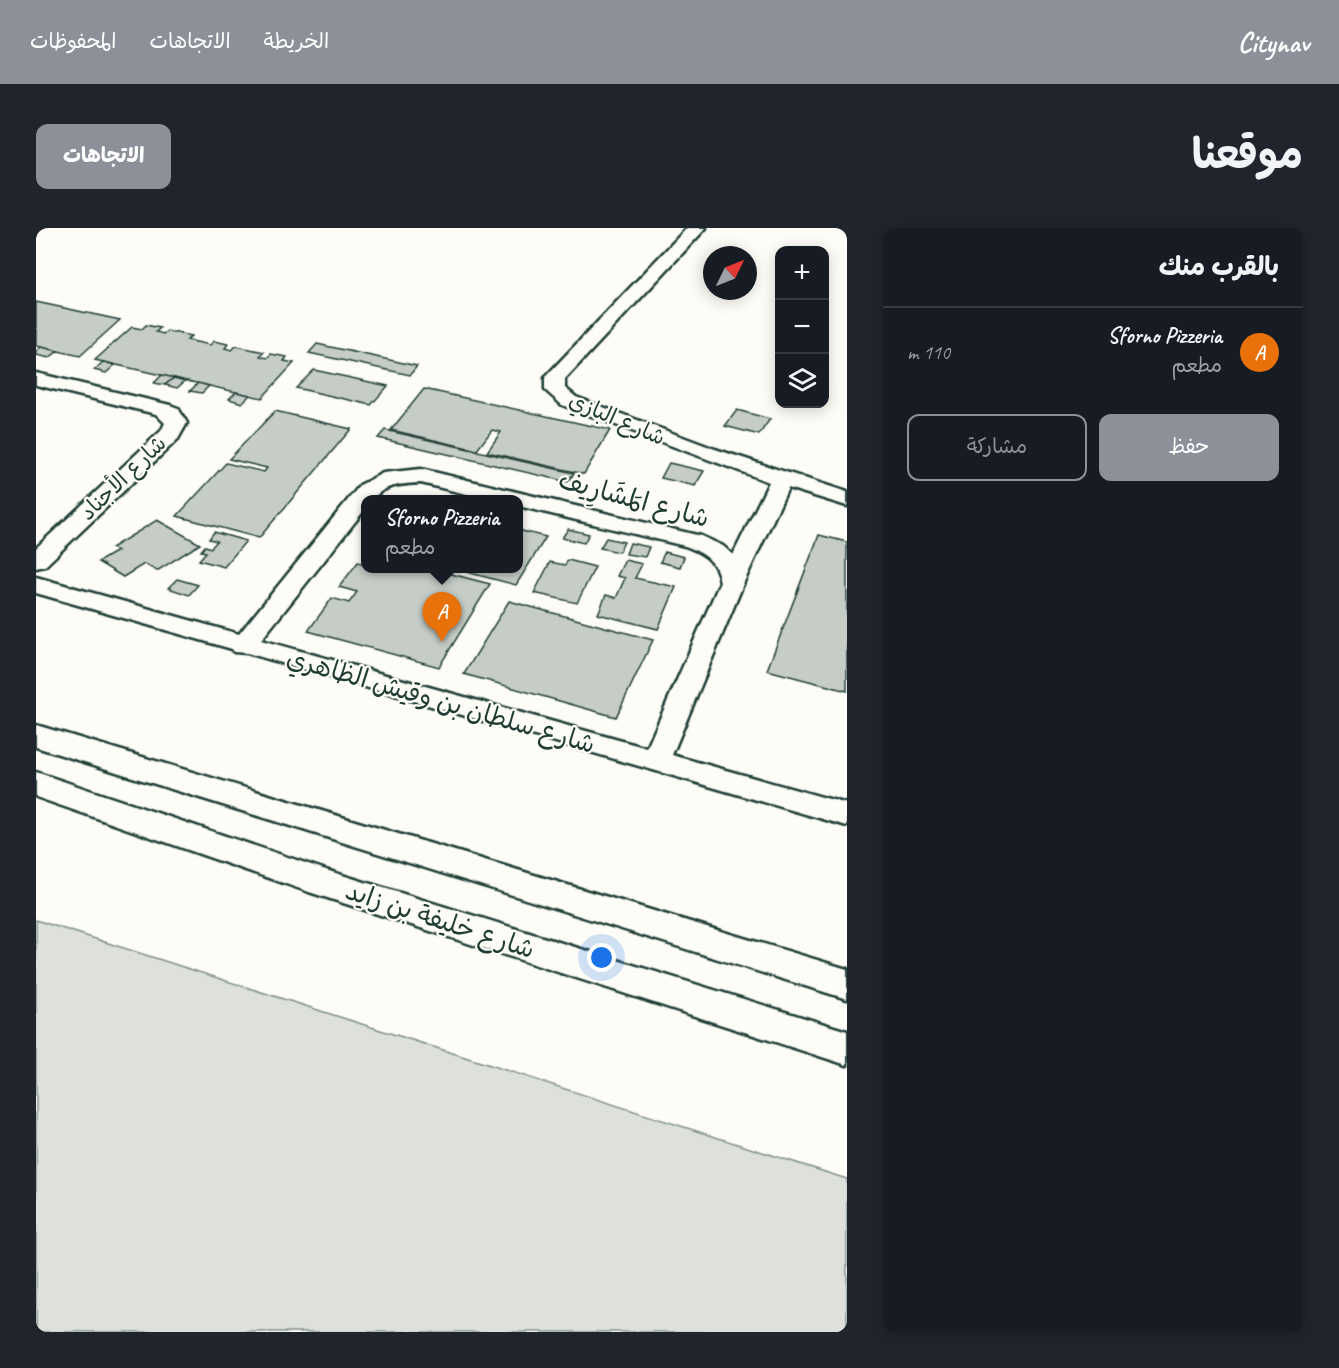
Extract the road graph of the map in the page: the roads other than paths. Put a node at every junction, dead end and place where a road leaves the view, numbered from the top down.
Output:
1 (697, 228) edge
2 (36, 379) edge
3 (780, 480) junction
4 (364, 495) edge
5 (501, 495) edge
6 (361, 499) edge
7 (847, 499) edge
8 (523, 500) edge
9 (36, 561) edge
10 (732, 582) junction
11 (36, 585) edge
12 (243, 646) junction
13 (36, 736) edge
14 (656, 761) junction
15 (36, 784) edge
16 (847, 815) edge
17 (847, 984) edge
18 (847, 1048) edge

1 - 3 street, شارع البازي
2 - 9 street, شارع الأجناد
3 - 7 street
3 - 10 street
4 - 5 street, شارع المَشَارِيف
6 - 12 street, شارع المَشَارِيف
8 - 10 street, شارع المَشَارِيف
10 - 14 street
11 - 12 street, شارع سلطان بن وقيش الظاهري
12 - 14 street, شارع سلطان بن وقيش الظاهري
13 - 17 highway
14 - 16 street, شارع سلطان بن وقيش الظاهري
15 - 18 highway, شارع خليفة بن زايد

